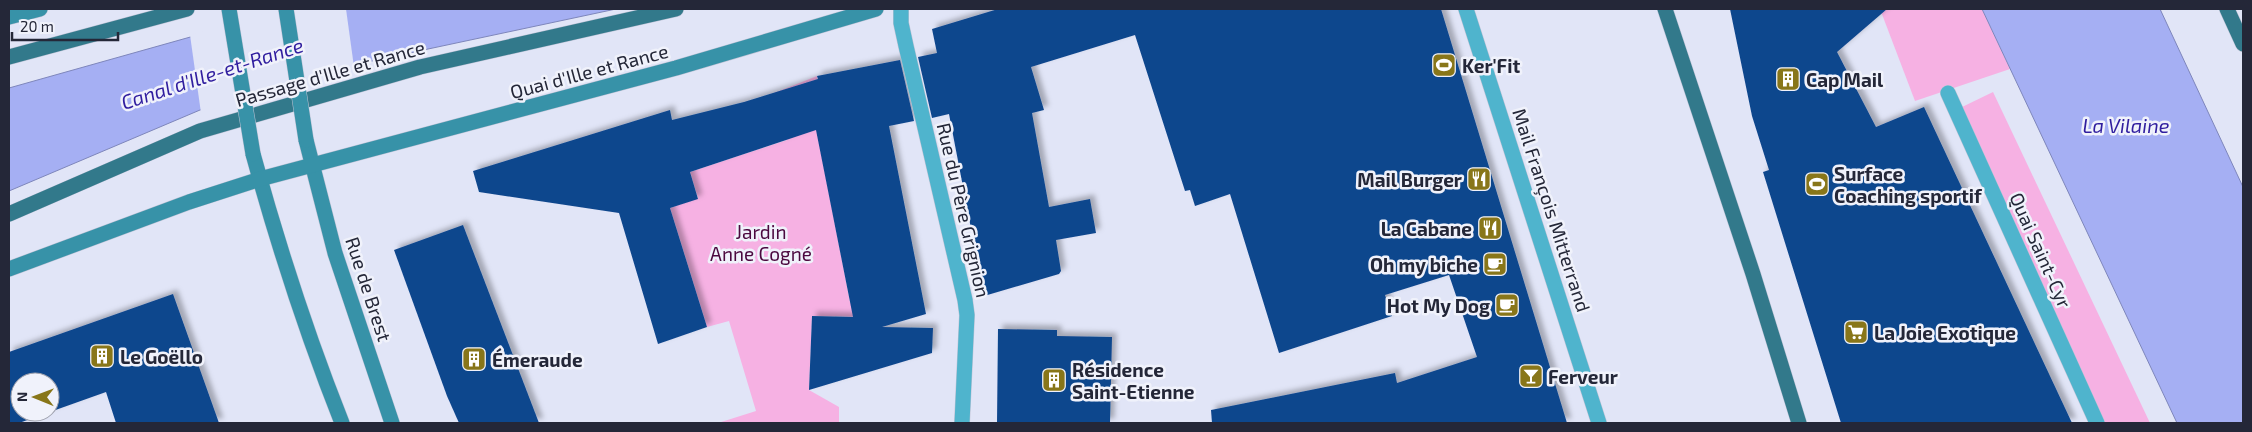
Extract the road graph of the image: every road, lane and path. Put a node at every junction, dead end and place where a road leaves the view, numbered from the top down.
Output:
1 (40, 9) edge
2 (187, 9) edge
3 (229, 9) edge
4 (286, 9) edge
5 (676, 9) edge
6 (876, 9) edge
7 (901, 9) edge
8 (1466, 9) edge
9 (1665, 9) edge
10 (2227, 9) edge
11 (9, 17) edge
12 (2243, 44) edge
13 (9, 57) edge
14 (1948, 93) dead end
15 (312, 166) junction
16 (260, 179) junction
17 (9, 214) edge
18 (9, 269) edge
19 (342, 423) edge
20 (392, 423) edge
21 (962, 423) edge
22 (1599, 423) edge
23 (1799, 423) edge
24 (2097, 423) edge

1 - 11 main road
2 - 13 main road
3 - 16 main road, bridge
4 - 15 main road, Rue de Brest, bridge
5 - 17 main road, Passage d'Ille et Rance
6 - 15 main road, Quai d'Ille et Rance
7 - 21 street, Rue du Père Grignion
8 - 22 street, Mail François Mitterrand
9 - 23 main road
10 - 12 main road
14 - 24 street, Quai Saint-Cyr
15 - 16 main road, Quai d'Ille et Rance
15 - 20 main road, Rue de Brest
16 - 18 main road, Quai d'Ille et Rance
16 - 19 main road

